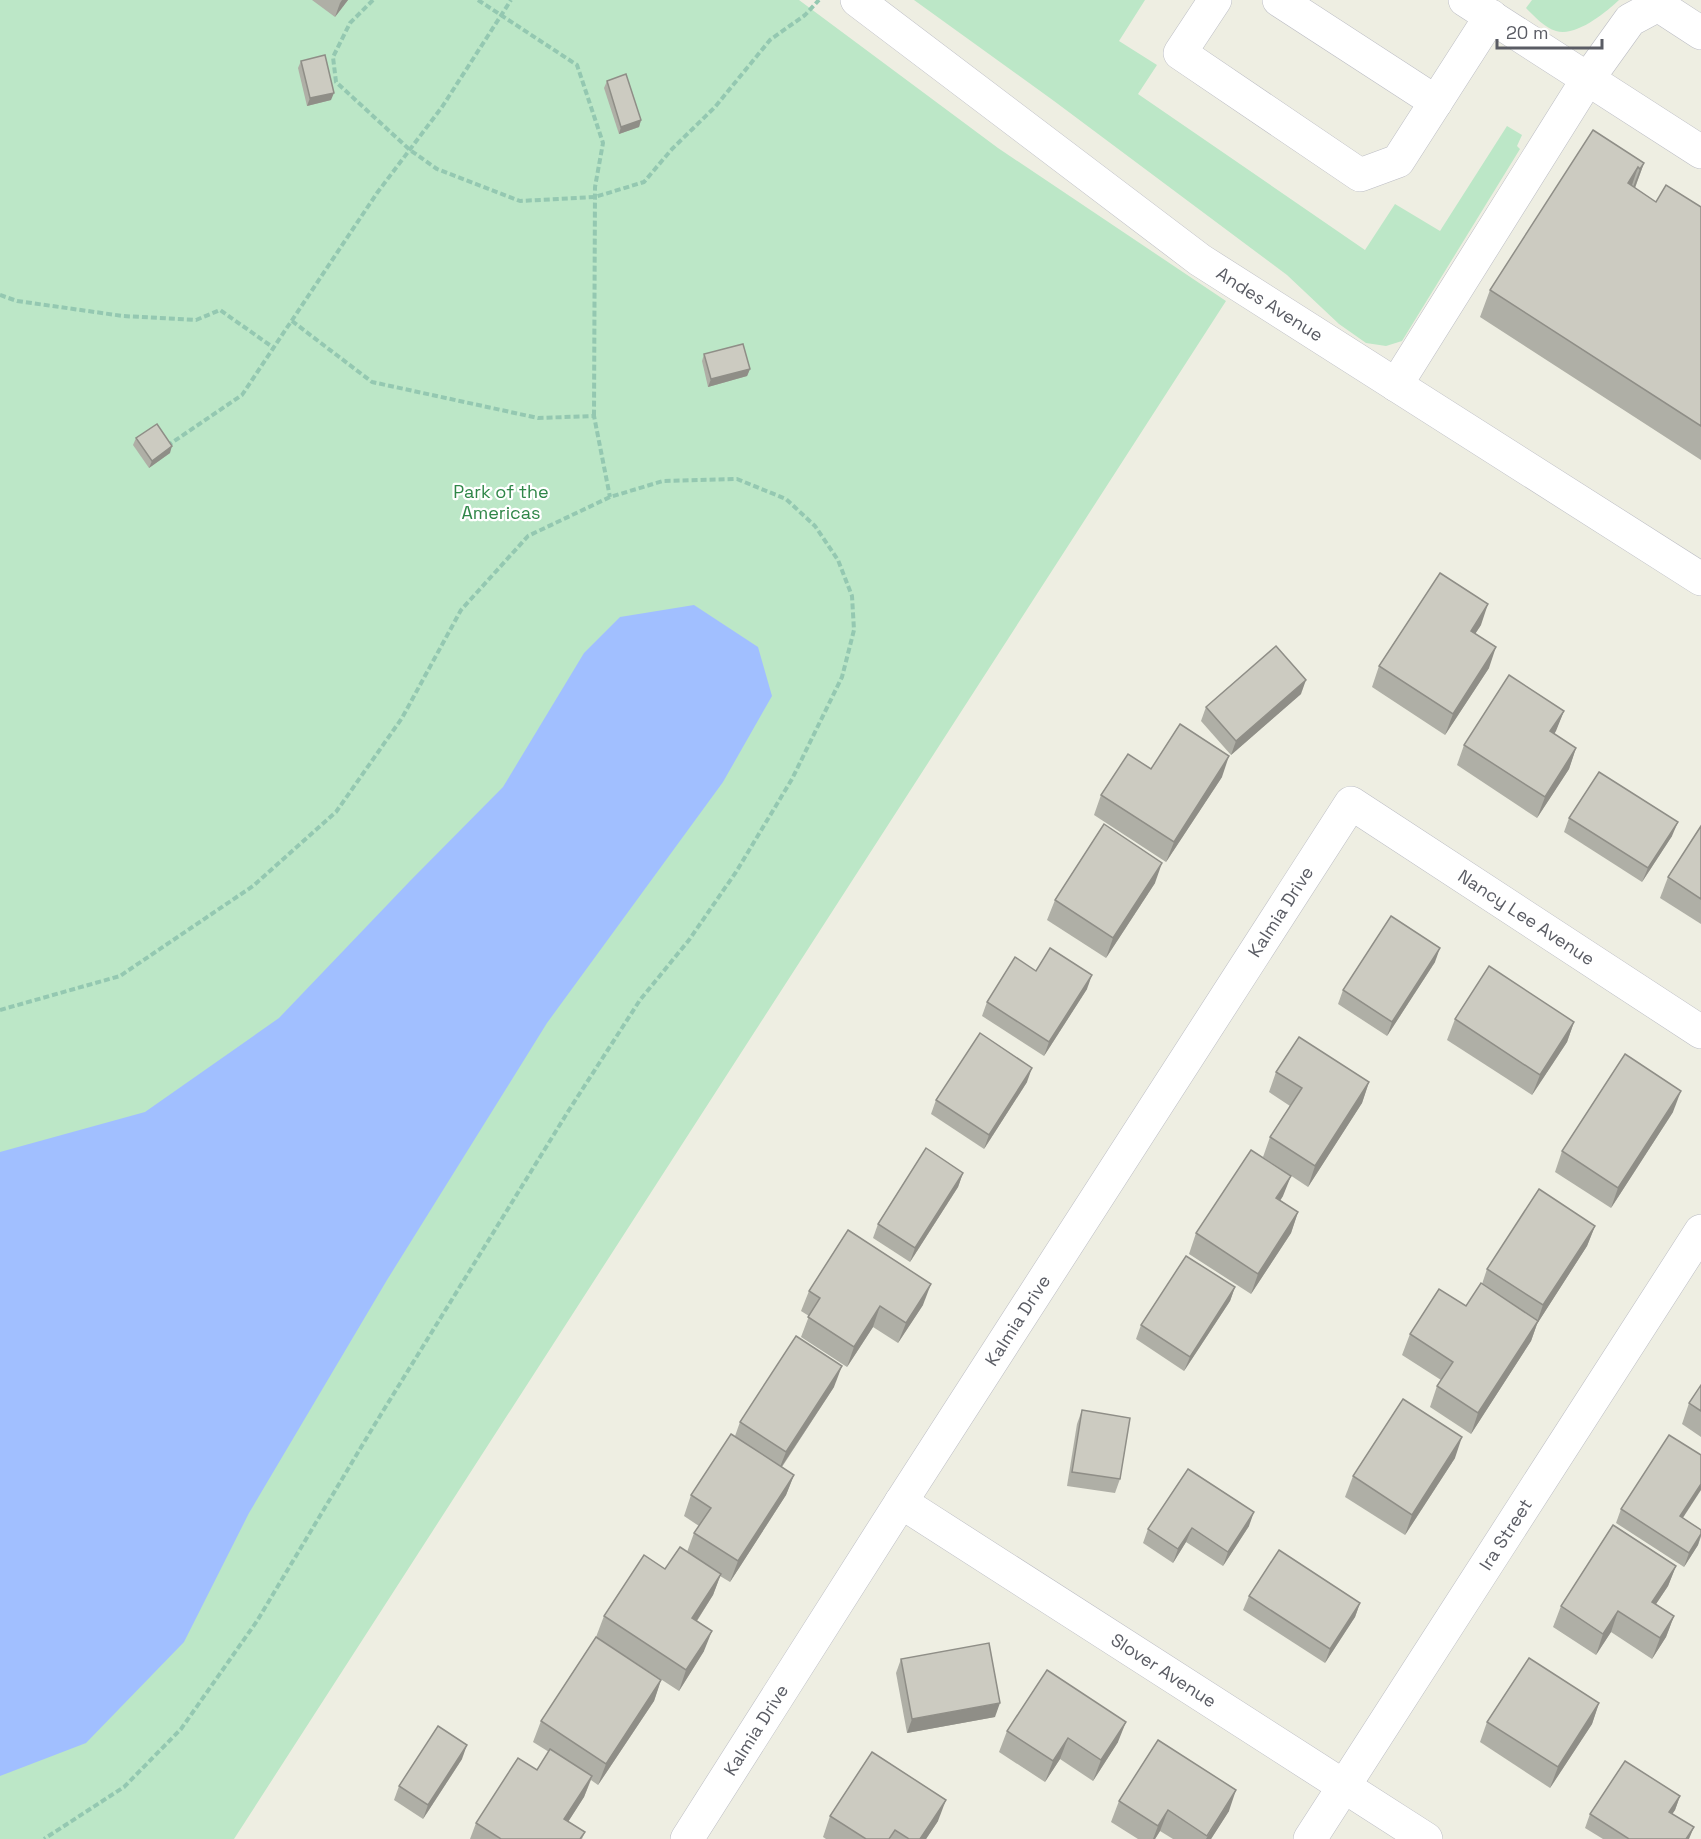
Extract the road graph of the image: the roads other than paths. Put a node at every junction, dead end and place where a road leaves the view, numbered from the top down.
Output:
1 (857, 0) edge
2 (1215, 0) edge
3 (1279, 0) edge
4 (1660, 3) edge
5 (1478, 8) edge
6 (1701, 33) edge
7 (1587, 80) junction
8 (1436, 102) junction
9 (1701, 152) edge
10 (1396, 385) junction
11 (1701, 579) edge
12 (1351, 803) joint
13 (1701, 1032) edge
14 (1701, 1231) edge
15 (901, 1502) junction
16 (1343, 1787) junction
17 (687, 1839) edge
18 (1310, 1839) edge
19 (1426, 1839) edge

1 - 10 street, Andes Avenue
2 - 8 street
3 - 8 street
4 - 6 street
4 - 7 street
5 - 7 street
5 - 8 street
7 - 9 street
7 - 10 street
10 - 11 street, Andes Avenue
12 - 13 street, Nancy Lee Avenue
12 - 15 street, Kalmia Drive
14 - 16 street, Ira Street
15 - 16 street, Slover Avenue
15 - 17 street, Kalmia Drive
16 - 18 street, Ira Street
16 - 19 street, Slover Avenue

